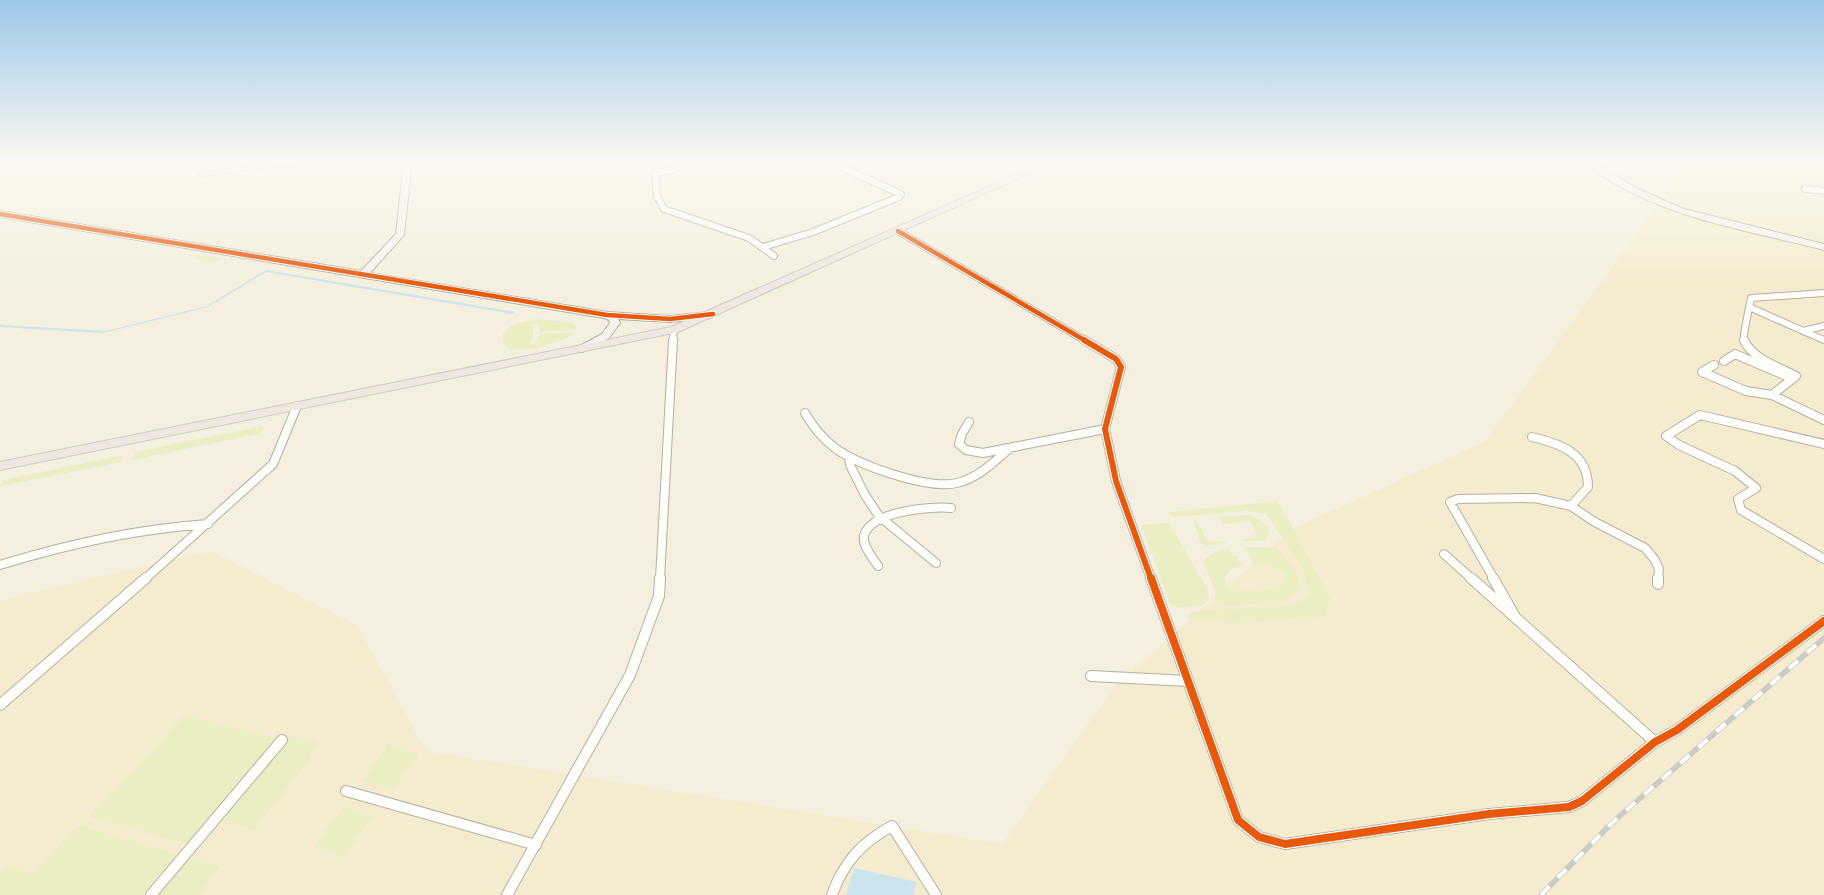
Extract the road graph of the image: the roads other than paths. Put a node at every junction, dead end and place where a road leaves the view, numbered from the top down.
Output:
1 (403, 204) edge
2 (659, 204) edge
3 (882, 204) edge
4 (958, 204) edge
5 (1663, 204) edge
6 (0, 214) edge
7 (898, 231) junction
8 (763, 247) junction
9 (1824, 247) edge
10 (774, 256) dead end
11 (365, 273) junction
12 (1824, 293) edge
13 (1749, 306) junction
14 (713, 314) junction
15 (607, 315) junction
16 (1824, 326) edge
17 (674, 330) junction
18 (1803, 331) junction
19 (1824, 340) edge
20 (582, 350) junction
21 (1724, 361) dead end
22 (1714, 365) dead end
23 (1792, 378) junction
24 (1772, 395) junction
25 (297, 406) junction
26 (804, 413) dead end
27 (1824, 420) edge
28 (969, 422) dead end
29 (1106, 428) junction
30 (1532, 437) dead end
31 (1824, 444) edge
32 (1010, 448) junction
33 (849, 458) junction
34 (0, 466) edge
35 (1571, 506) junction
36 (951, 508) dead end
37 (882, 518) junction
38 (208, 524) junction
39 (1444, 554) dead end
40 (1824, 559) edge
41 (936, 563) dead end
42 (0, 565) edge
43 (878, 566) dead end
44 (1658, 584) dead end
45 (1515, 617) junction
46 (1824, 621) edge
47 (1091, 676) dead end
48 (1188, 681) junction
49 (0, 704) edge
50 (282, 740) dead end
51 (1655, 742) junction
52 (346, 791) dead end
53 (536, 845) junction
54 (152, 895) edge
55 (507, 895) edge
56 (832, 895) edge
57 (936, 895) edge

1 - 11 street
2 - 8 street
3 - 8 street
4 - 7 main road
5 - 9 street
6 - 11 street
7 - 14 main road
7 - 29 street
8 - 10 street
11 - 15 street
12 - 13 street
13 - 18 street
13 - 23 street
14 - 15 street
14 - 17 main road
15 - 20 street
16 - 18 street
17 - 20 main road
17 - 53 street
18 - 19 street
20 - 25 main road
21 - 23 street
22 - 24 street
23 - 24 street
24 - 27 street
25 - 34 main road
25 - 38 street
26 - 33 street
28 - 32 street
29 - 32 street
29 - 48 street
30 - 35 street
31 - 40 street
32 - 33 street
33 - 37 street
35 - 44 street
35 - 45 street
36 - 37 street
37 - 41 street
37 - 43 street
38 - 42 street
38 - 49 street
39 - 45 street
45 - 51 street
46 - 51 street
47 - 48 street
48 - 51 street
50 - 54 street
52 - 53 street
53 - 55 street
56 - 57 street

